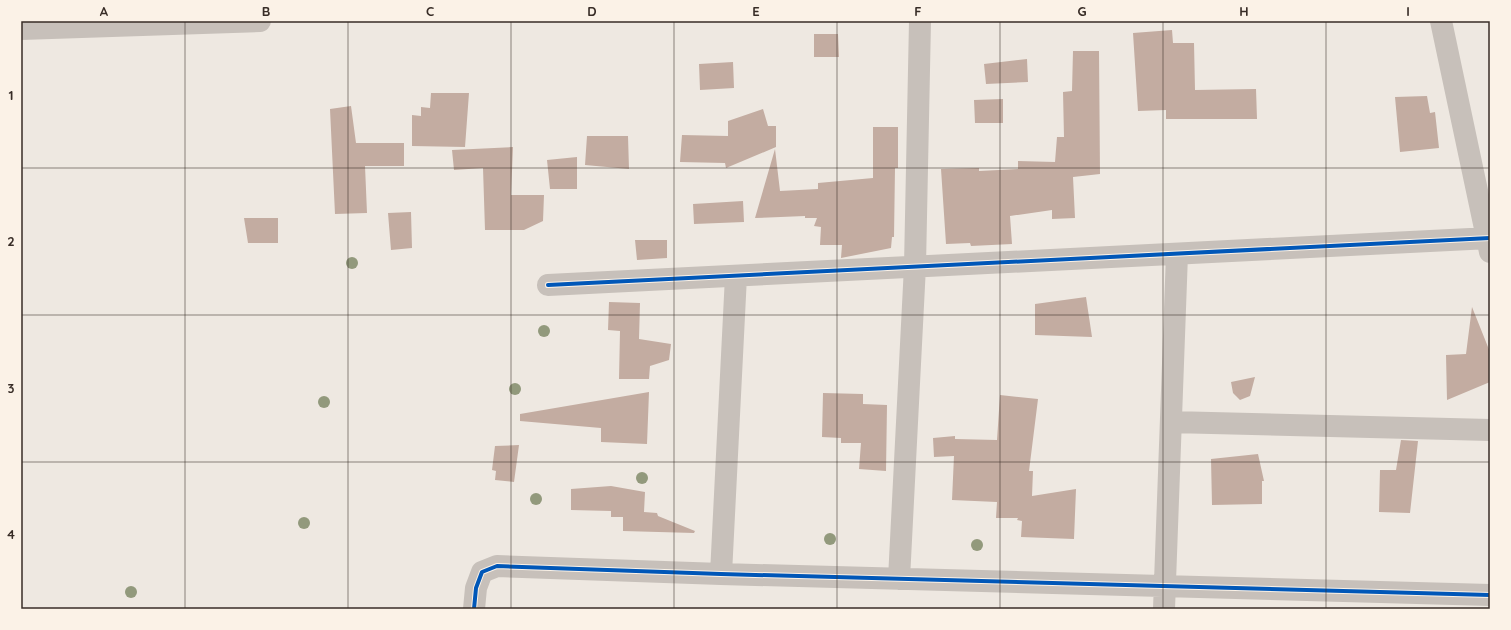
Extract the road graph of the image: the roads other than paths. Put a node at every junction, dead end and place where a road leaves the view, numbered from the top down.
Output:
1 (260, 21) edge
2 (920, 21) edge
3 (1441, 21) edge
4 (21, 29) edge
5 (1489, 243) edge
6 (1177, 254) junction
7 (915, 266) junction
8 (736, 276) junction
9 (548, 285) dead end
10 (1171, 422) junction
11 (1490, 430) edge
12 (721, 574) junction
13 (899, 579) junction
14 (1165, 586) junction
15 (1490, 595) edge
16 (474, 609) edge
17 (1164, 609) edge

1 - 4 street
2 - 7 street
3 - 5 street
5 - 6 street
6 - 7 street
6 - 10 street
7 - 8 street
7 - 13 street
8 - 9 street
8 - 12 street
10 - 11 street
10 - 14 street
12 - 13 street
12 - 16 street
13 - 14 street
14 - 15 street
14 - 17 street

